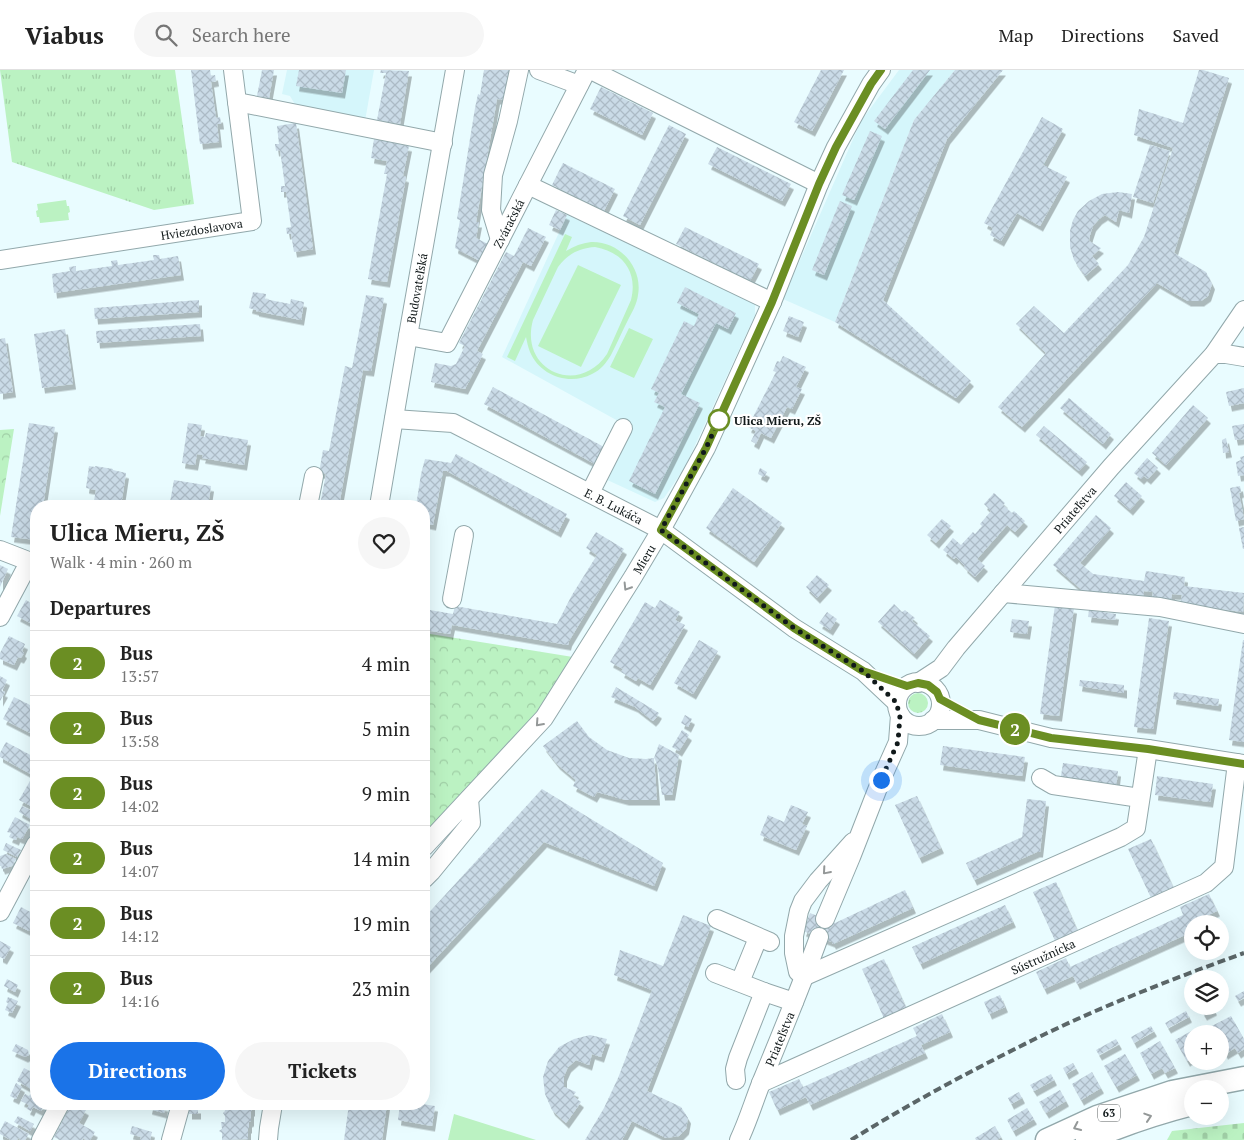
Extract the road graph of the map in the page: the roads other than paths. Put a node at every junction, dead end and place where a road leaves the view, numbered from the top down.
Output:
1 (233, 70) edge
2 (455, 70) edge
3 (519, 70) edge
4 (539, 70) edge
5 (591, 70) edge
6 (882, 70) edge
7 (583, 78) edge
8 (237, 102) junction
9 (443, 143) junction
10 (819, 184) junction
11 (528, 185) junction
12 (500, 240) junction
13 (0, 260) edge
14 (772, 302) junction
15 (1244, 310) edge
16 (408, 336) junction
17 (1214, 354) junction
18 (1244, 357) edge
19 (394, 419) junction
20 (623, 428) dead end
21 (314, 476) dead end
22 (590, 493) junction
23 (309, 500) edge
24 (380, 500) edge
25 (661, 530) junction
26 (464, 535) dead end
27 (0, 550) edge
28 (30, 561) edge
29 (30, 567) edge
30 (1003, 593) junction
31 (452, 599) dead end
32 (0, 616) edge
33 (1244, 624) edge
34 (941, 668) junction
35 (863, 671) junction
36 (912, 684) junction
37 (939, 697) junction
38 (898, 709) junction
39 (979, 720) junction
40 (927, 723) junction
41 (898, 742) junction
42 (1148, 749) junction
43 (1241, 763) edge
44 (1041, 778) dead end
45 (1140, 798) junction
46 (469, 799) junction
47 (859, 836) junction
48 (430, 841) edge
49 (30, 855) edge
50 (430, 873) edge
51 (0, 912) edge
52 (717, 919) dead end
53 (825, 919) dead end
54 (819, 937) dead end
55 (715, 972) dead end
56 (805, 976) junction
57 (740, 982) junction
58 (764, 992) junction
59 (794, 1002) junction
60 (1244, 1078) edge
61 (736, 1080) dead end
62 (761, 1083) junction
63 (1244, 1092) edge
64 (1229, 1096) edge
65 (1184, 1106) edge
66 (57, 1110) edge
67 (180, 1110) edge
68 (272, 1110) edge
69 (268, 1136) edge
70 (40, 1140) edge
71 (172, 1140) edge
72 (739, 1140) edge
73 (1048, 1140) edge
74 (1088, 1140) edge

1 - 8 street, Hviezdoslavova
2 - 9 street, Budovateľská
3 - 12 street
4 - 7 street
5 - 10 street
6 - 10 street, Mieru
7 - 11 street, Zváračská
8 - 9 street
8 - 13 street, Hviezdoslavova
9 - 16 street, Budovateľská
10 - 14 street, Mieru
11 - 12 street, Zváračská
11 - 14 street
12 - 16 street, Zváračská
14 - 25 street, Mieru
15 - 17 street, Priateľstva
16 - 19 street, Budovateľská
17 - 18 street
17 - 30 street, Priateľstva
19 - 22 street, E. B. Lukáča
19 - 24 street, Budovateľská
20 - 22 street
21 - 23 street
22 - 25 street, E. B. Lukáča
25 - 35 street, E. B. Lukáča
25 -> 46 street, Mieru
26 - 31 street
27 - 28 street
29 - 32 street
30 - 33 street
30 - 34 street, Priateľstva
34 - 36 street, Priateľstva
34 - 37 street
35 - 36 street, E. B. Lukáča
35 - 38 street, E. B. Lukáča
36 - 37 street
36 - 38 street
37 - 39 street
37 - 40 street
38 - 40 street
38 - 41 street
39 - 40 street
39 - 42 street
40 - 41 street
41 - 47 street
42 - 43 street
42 - 45 street
43 - 62 street, Sústružnícka
44 - 45 street
45 - 56 street
46 - 48 street, Mieru
46 - 50 street
47 - 53 street
47 -> 56 street
49 - 51 street
52 - 57 street
54 - 56 street, Priateľstva
55 - 57 street
56 - 59 street, Priateľstva
57 - 58 street
58 - 59 street
58 - 61 street
59 - 62 street, Priateľstva
60 -> 73 main road, 63
62 - 72 street, Priateľstva
63 - 64 main road
74 -> 65 main road, 63
66 - 70 street
67 - 71 street
68 - 69 street

